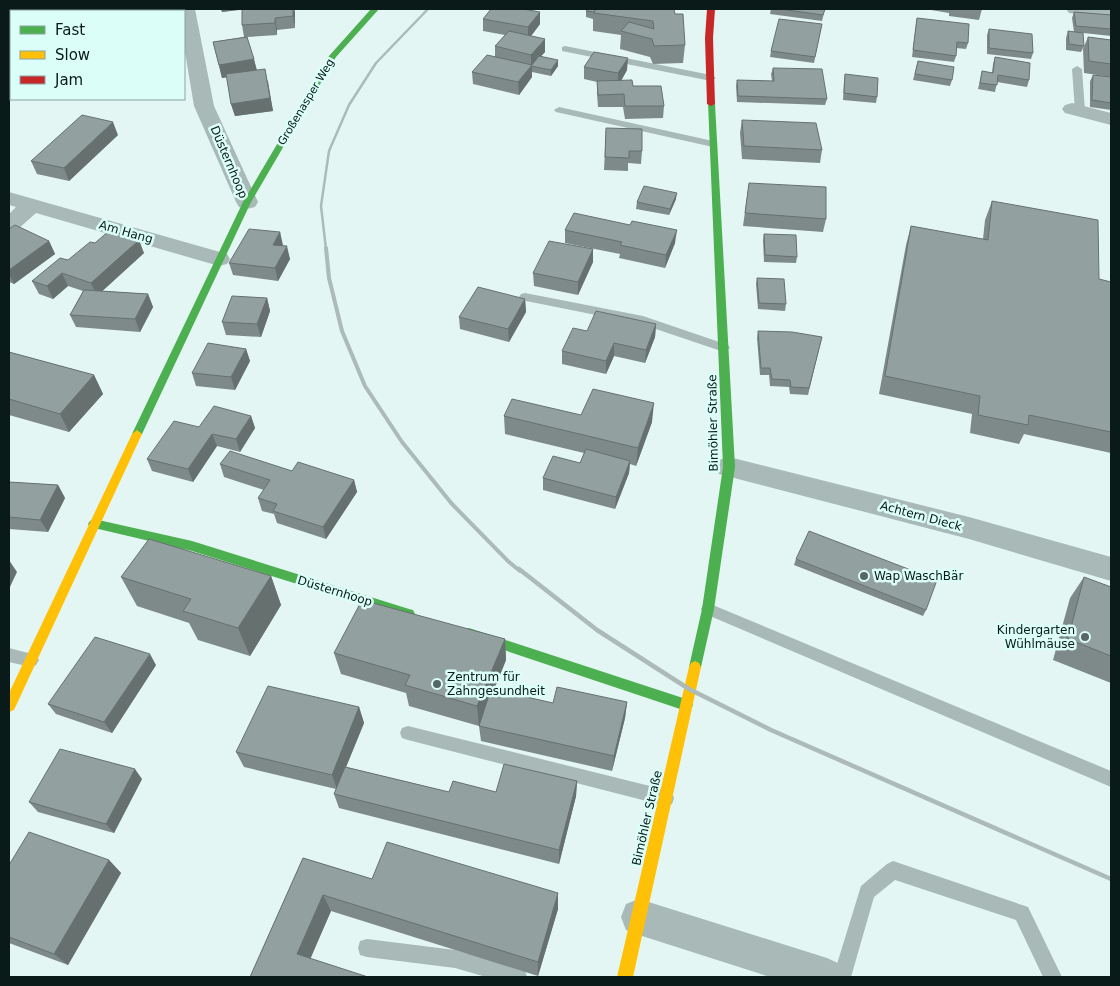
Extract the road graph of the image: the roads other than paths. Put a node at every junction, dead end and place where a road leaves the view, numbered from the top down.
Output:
1 (186, 9) edge
2 (375, 9) edge
3 (711, 9) edge
4 (1076, 9) edge
5 (1111, 14) edge
6 (565, 49) dead end
7 (1077, 69) dead end
8 (710, 78) junction
9 (559, 110) dead end
10 (1076, 110) joint
11 (1111, 118) edge
12 (713, 144) junction
13 (9, 198) edge
14 (247, 202) junction
15 (33, 204) junction
16 (9, 225) edge
17 (219, 259) junction
18 (525, 297) edge
19 (724, 348) junction
20 (729, 466) junction
21 (94, 524) junction
22 (1111, 569) edge
23 (708, 609) junction
24 (421, 618) edge
25 (459, 630) edge
26 (9, 655) edge
27 (31, 660) junction
28 (686, 705) junction
29 (9, 706) edge
30 (408, 733) dead end
31 (1111, 779) edge
32 (666, 798) junction
33 (639, 917) junction
34 (367, 948) dead end
35 (518, 977) edge
36 (625, 977) edge
37 (826, 977) edge
38 (842, 977) edge
39 (1053, 977) edge

1 - 14 street, Düsternhoop
2 - 14 street, Großenasper Weg
3 - 8 street, Bimöhler Straße
4 - 5 street
6 - 8 lane
7 - 10 lane
8 - 12 street, Bimöhler Straße
9 - 12 lane
10 - 11 street
12 - 19 street, Bimöhler Straße
13 - 15 street, Am Hang
14 - 17 street, Düsternhoop
15 - 16 street
15 - 17 street, Am Hang
17 - 21 street, Düsternhoop
18 - 19 lane
19 - 20 street, Bimöhler Straße
20 - 22 street, Achtern Dieck
20 - 23 street, Bimöhler Straße
21 - 24 street, Düsternhoop
21 - 27 street, Düsternhoop
23 - 28 street, Bimöhler Straße
23 - 31 lane
25 - 28 street
26 - 27 lane
27 - 29 street, Düsternhoop
28 - 32 street, Bimöhler Straße
30 - 32 lane
32 - 33 street, Bimöhler Straße
33 - 36 street, Bimöhler Straße
33 - 37 street
34 - 35 lane
38 - 39 lane

